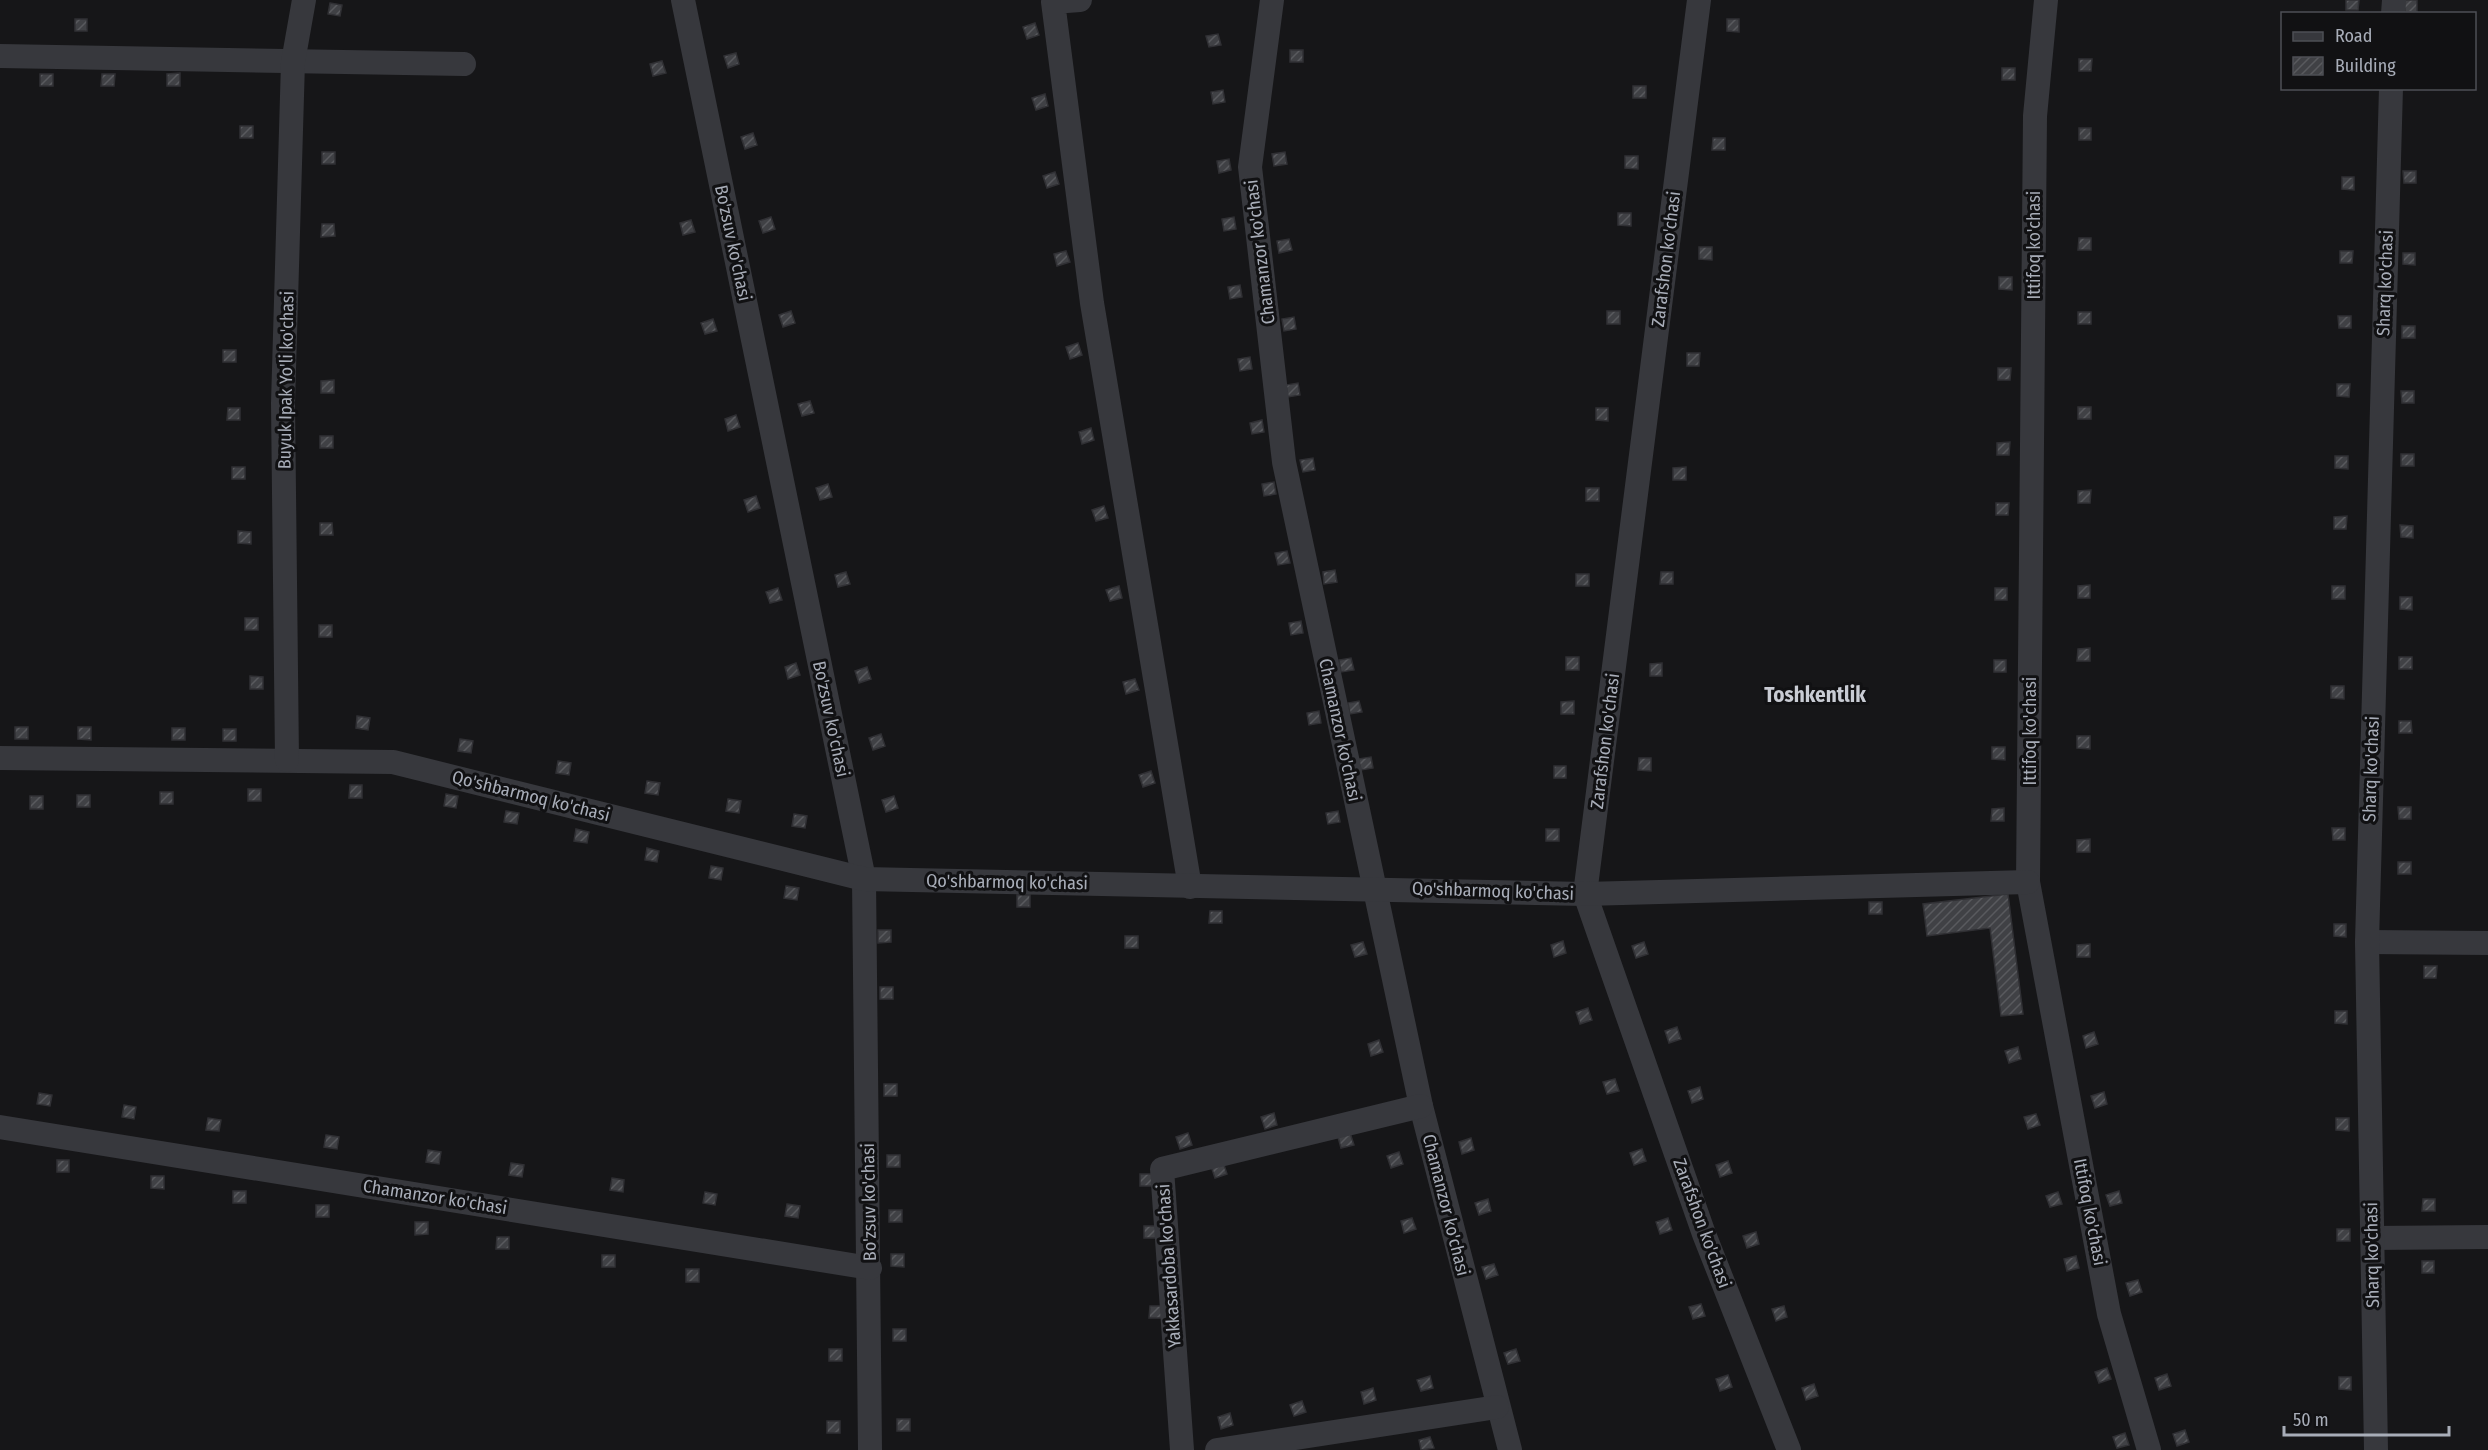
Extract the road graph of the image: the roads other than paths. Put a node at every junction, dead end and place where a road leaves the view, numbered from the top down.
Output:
1 (304, 0) edge
2 (683, 0) edge
3 (1080, 0) edge
4 (1272, 0) edge
5 (1699, 0) edge
6 (2046, 0) edge
7 (0, 56) edge
8 (293, 62) junction
9 (464, 64) dead end
10 (2391, 90) edge
11 (0, 758) edge
12 (286, 760) junction
13 (864, 879) junction
14 (2028, 882) junction
15 (1190, 886) junction
16 (1373, 888) junction
17 (1585, 894) junction
18 (2367, 942) junction
19 (2488, 944) edge
20 (1421, 1106) junction
21 (0, 1127) edge
22 (2488, 1237) edge
23 (2372, 1238) junction
24 (870, 1268) junction
25 (1497, 1407) junction
26 (870, 1450) edge
27 (1182, 1450) edge
28 (1217, 1450) edge
29 (1510, 1450) edge
30 (1789, 1450) edge
31 (2149, 1450) edge
32 (2376, 1450) edge

1 - 8 street, Buyuk Ipak Yo'li ko'chasi
2 - 13 street, Bo'zsuv ko'chasi
3 - 15 street
4 - 16 street, Chamanzor ko'chasi
5 - 17 street, Zarafshon ko'chasi
6 - 14 street, Ittifoq ko'chasi
7 - 8 street
8 - 9 street
8 - 12 street, Buyuk Ipak Yo'li ko'chasi
10 - 18 street, Sharq ko'chasi
11 - 12 street, Qo'shbarmoq ko'chasi
12 - 13 street, Qo'shbarmoq ko'chasi
13 - 15 street, Qo'shbarmoq ko'chasi
13 - 24 street, Bo'zsuv ko'chasi
14 - 17 street, Qo'shbarmoq ko'chasi
14 - 31 street, Ittifoq ko'chasi
15 - 16 street, Qo'shbarmoq ko'chasi
16 - 17 street, Qo'shbarmoq ko'chasi
16 - 20 street, Chamanzor ko'chasi
17 - 30 street, Zarafshon ko'chasi
18 - 19 street
18 - 23 street, Sharq ko'chasi
20 - 25 street, Chamanzor ko'chasi
20 - 27 street, Yakkasardoba ko'chasi
21 - 24 street, Chamanzor ko'chasi
22 - 23 street
23 - 32 street, Sharq ko'chasi
24 - 26 street, Bo'zsuv ko'chasi
25 - 28 street
25 - 29 street, Chamanzor ko'chasi

